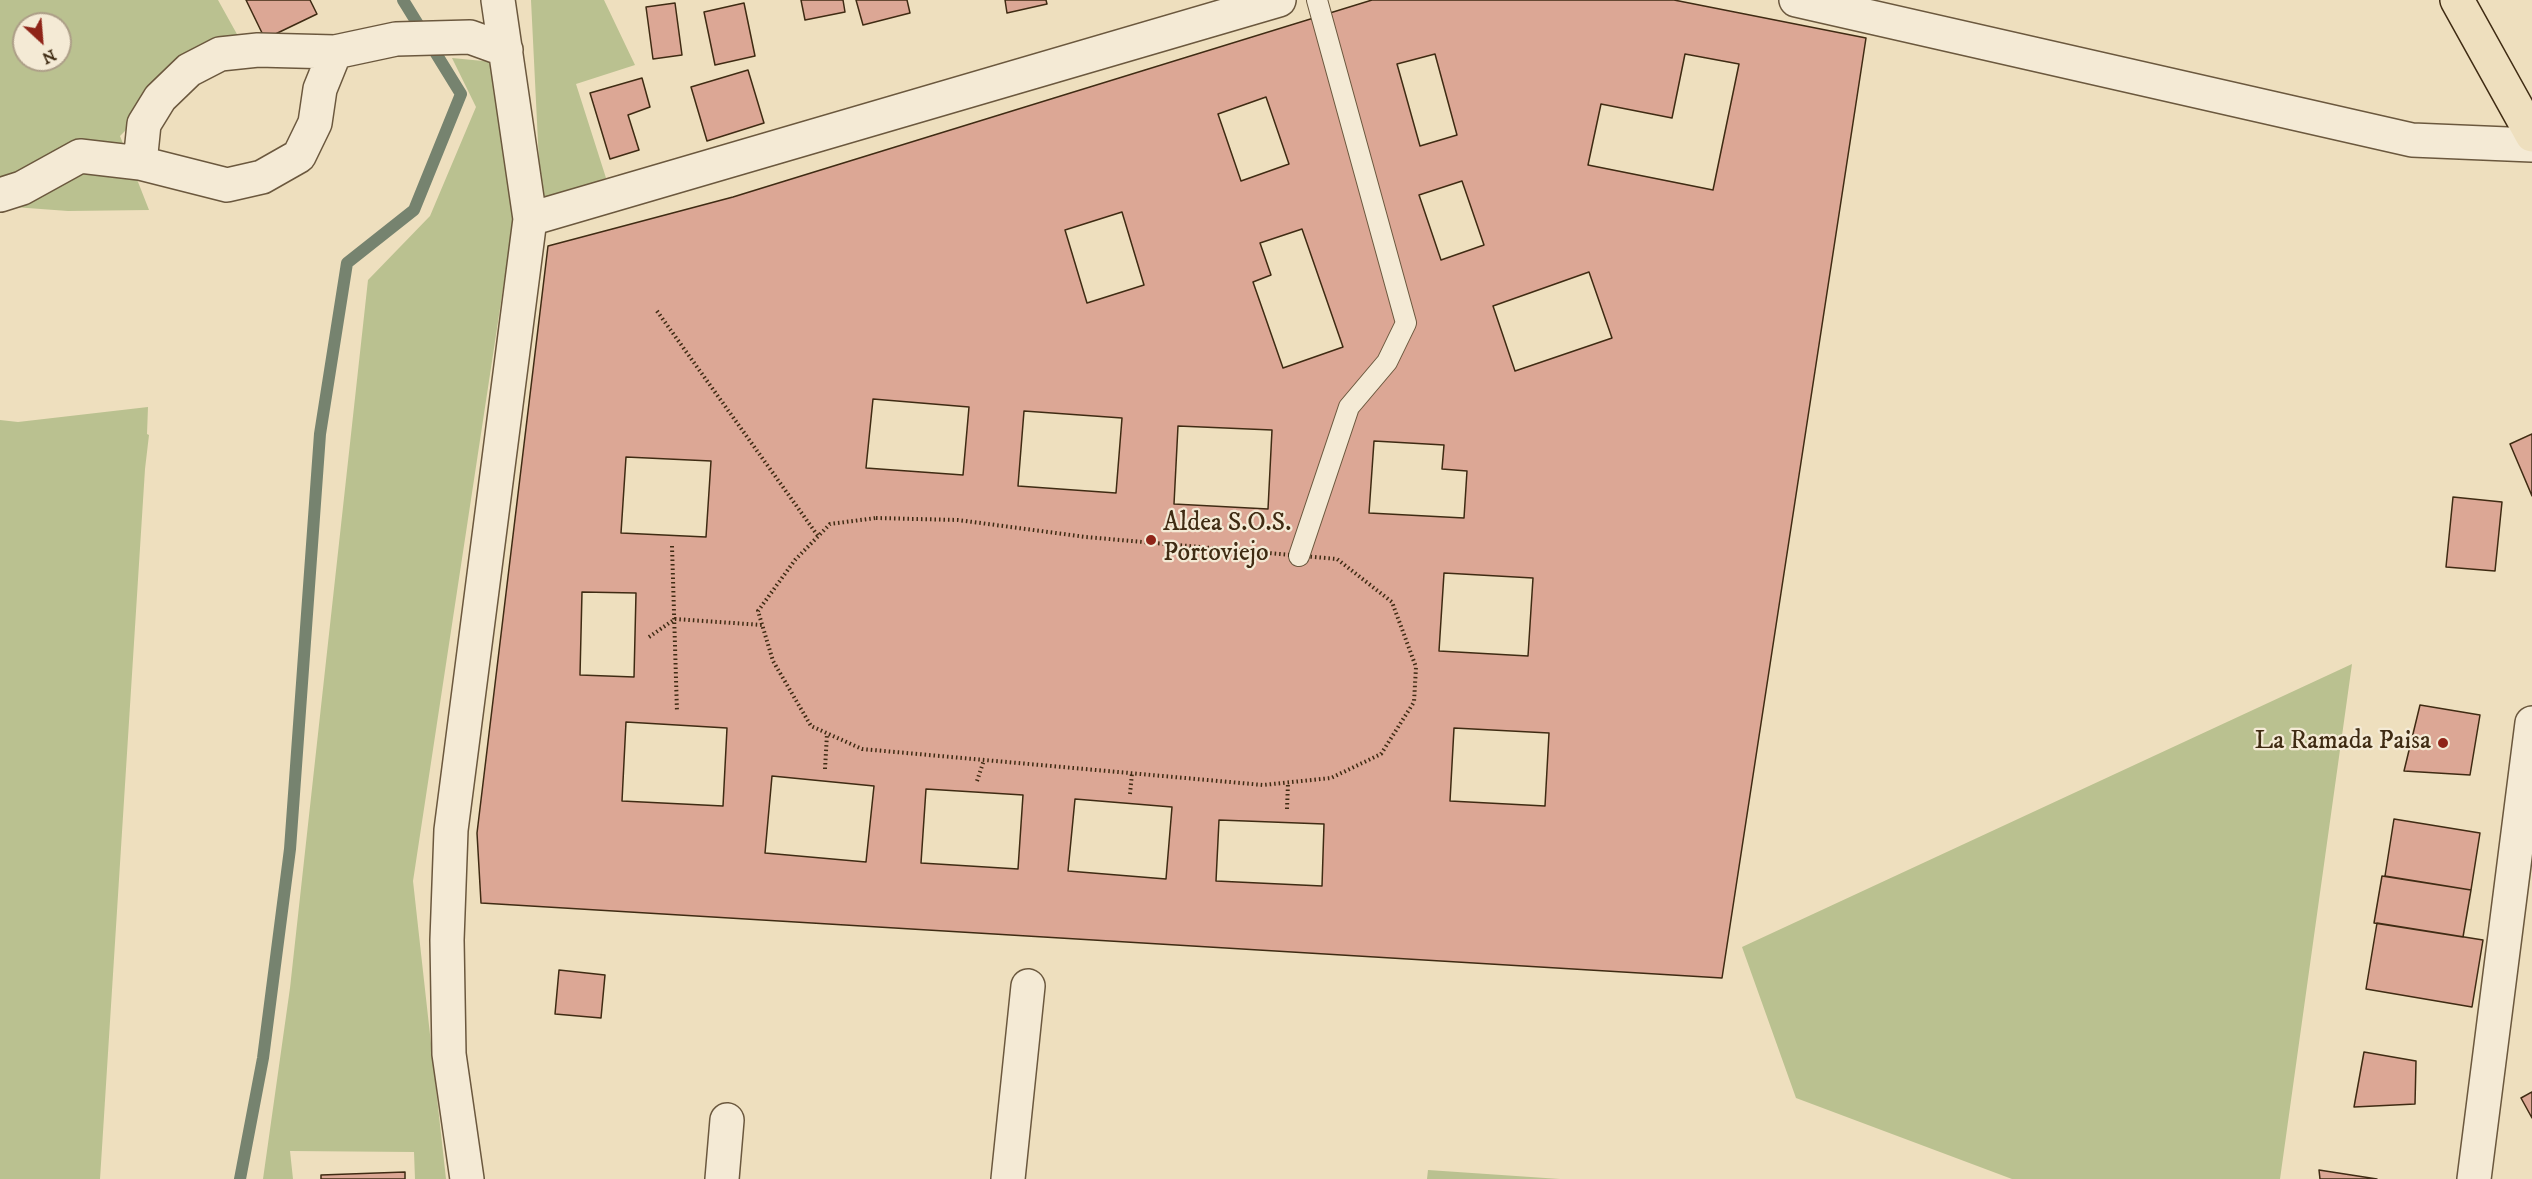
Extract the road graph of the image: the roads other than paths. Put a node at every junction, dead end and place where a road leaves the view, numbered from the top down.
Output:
1 (498, 0) edge
2 (1280, 0) edge
3 (1317, 0) edge
4 (1796, 0) edge
5 (2457, 0) edge
6 (507, 50) junction
7 (335, 52) junction
8 (2532, 135) edge
9 (2532, 145) edge
10 (140, 163) junction
11 (0, 195) edge
12 (530, 219) junction
13 (1299, 556) road end
14 (2532, 723) edge
15 (2525, 843) edge
16 (1028, 986) dead end
17 (727, 1120) dead end
18 (467, 1179) edge
19 (722, 1179) edge
20 (1008, 1179) edge
21 (2474, 1179) edge

1 - 6 street
2 - 12 street
3 - 13 lane
4 - 9 street
5 - 8 main road
6 - 7 street
6 - 12 street
7 - 10 street
7 - 10 street
10 - 11 street
12 - 18 street
14 - 15 street
15 - 21 street
16 - 20 street
17 - 19 street

